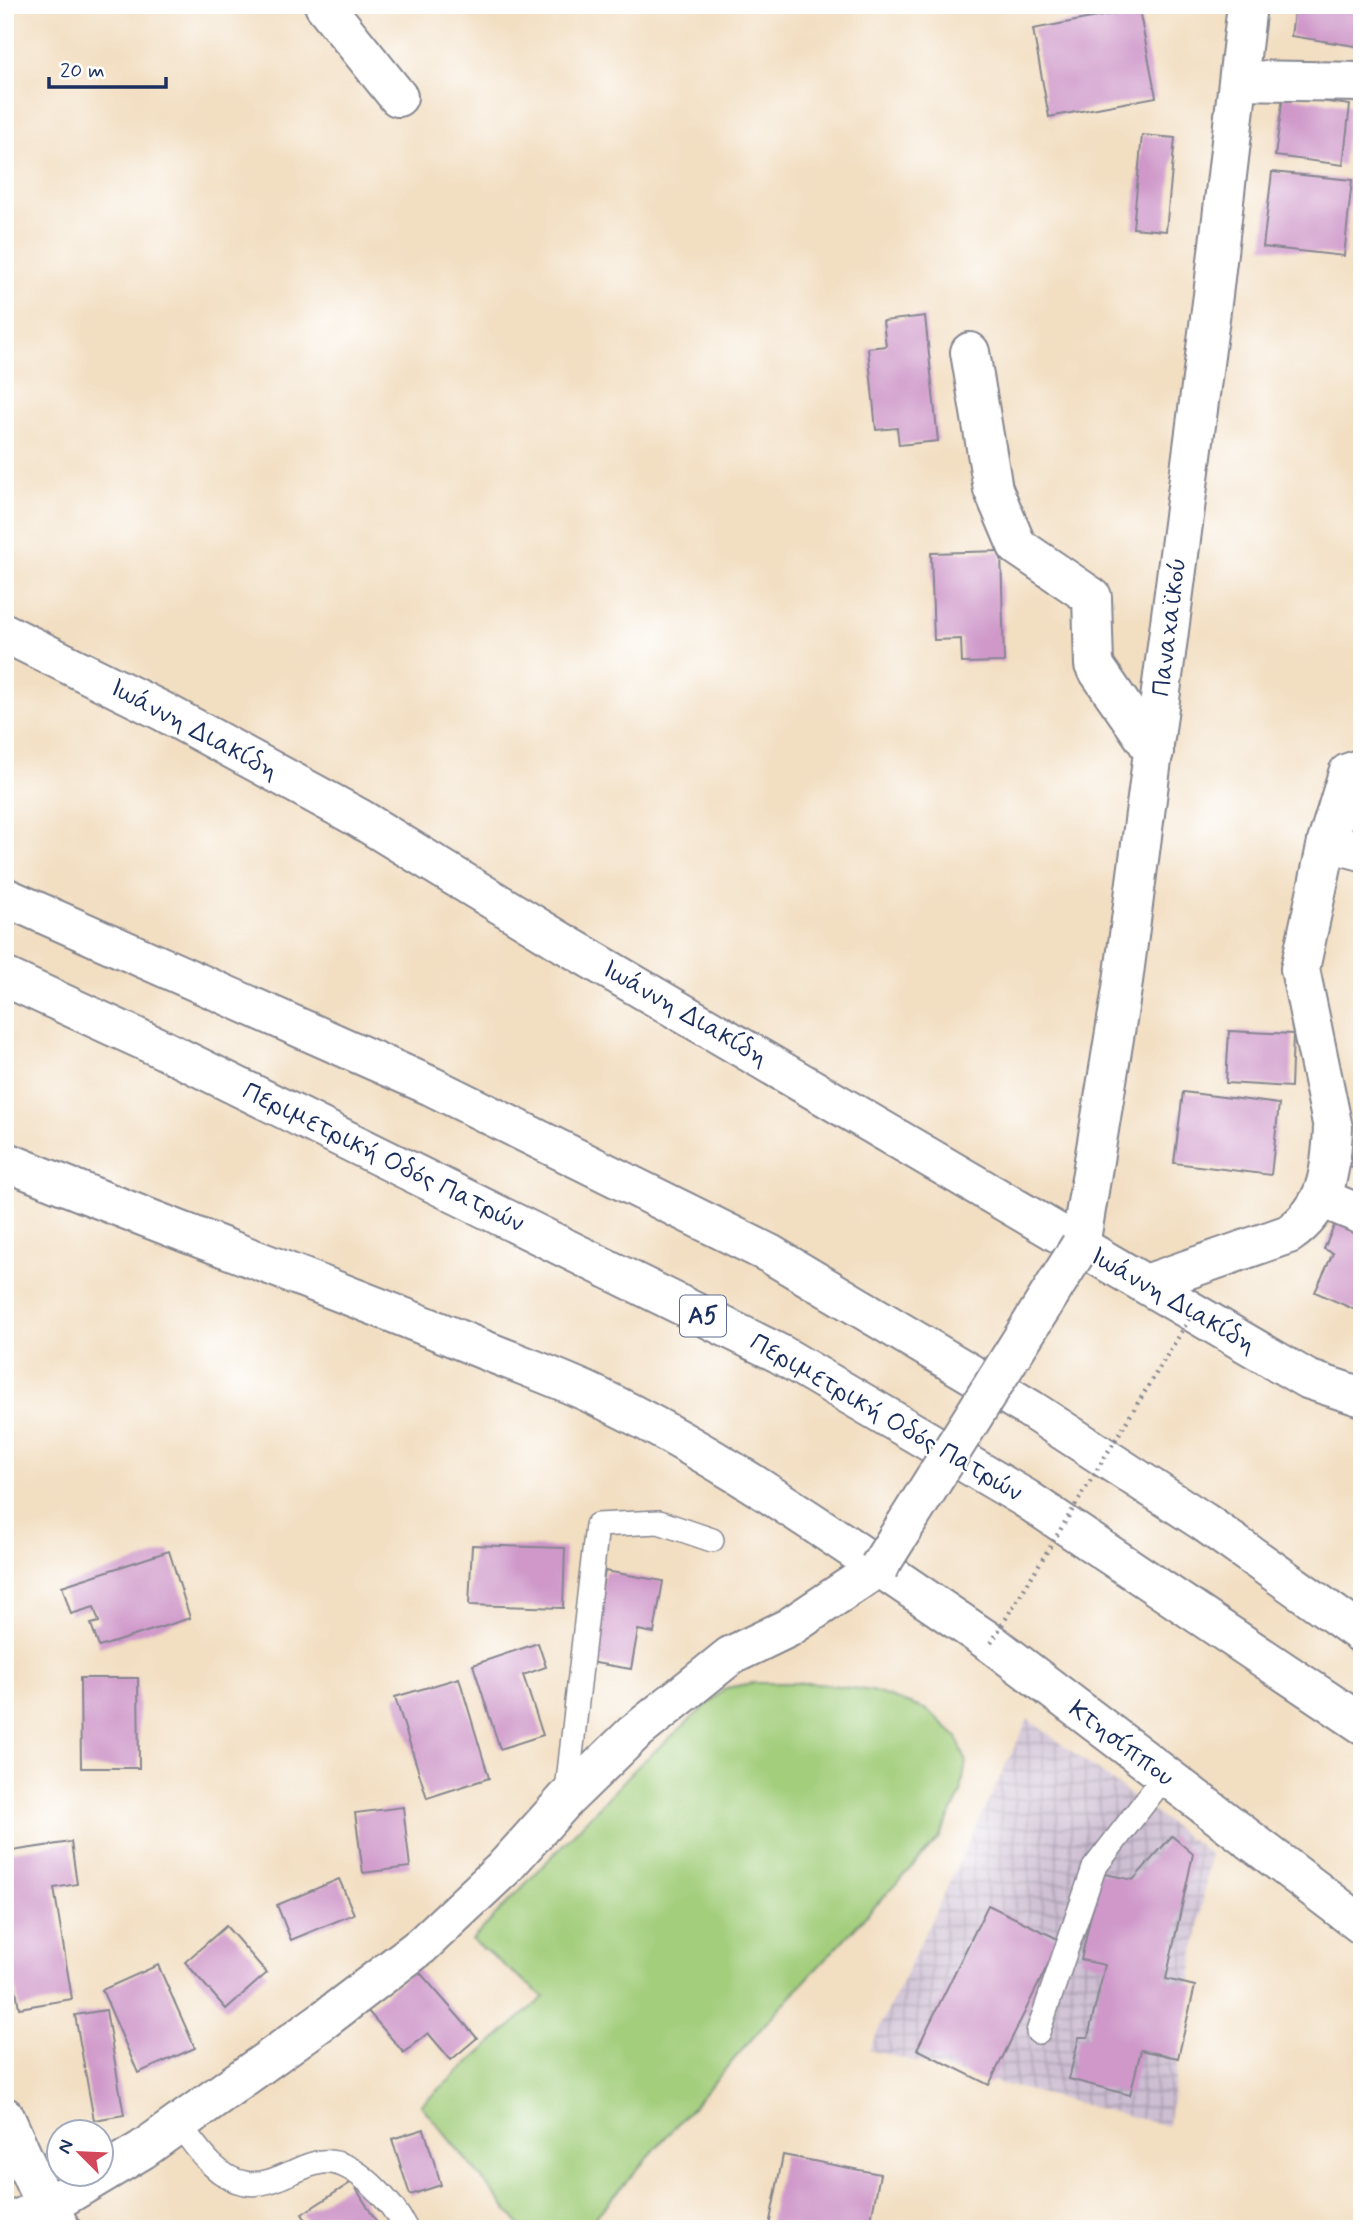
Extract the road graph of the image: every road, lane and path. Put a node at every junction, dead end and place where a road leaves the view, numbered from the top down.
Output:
1 (324, 5) edge
2 (1247, 5) edge
3 (1238, 80) junction
4 (1362, 82) edge
5 (398, 97) dead end
6 (970, 352) dead end
7 (5, 633) edge
8 (1154, 752) junction
9 (1362, 768) edge
10 (1344, 846) edge
11 (5, 897) edge
12 (5, 977) edge
13 (5, 1161) edge
14 (1321, 1198) junction
15 (1362, 1215) edge
16 (1080, 1246) junction
17 (1146, 1284) junction
18 (1193, 1313) junction
19 (1362, 1397) edge
20 (712, 1540) dead end
21 (879, 1567) junction
22 (1362, 1633) edge
23 (991, 1643) junction
24 (1362, 1724) edge
25 (1164, 1777) junction
26 (566, 1799) junction
27 (1362, 1925) edge
28 (1038, 2032) dead end
29 (5, 2117) edge
30 (179, 2124) junction
31 (55, 2217) edge
32 (5, 2225) edge
33 (406, 2229) edge

1 - 5 main road
2 - 3 main road, Παναχαϊκού
3 - 4 main road
3 - 8 main road, Παναχαϊκού
6 - 8 main road
7 - 16 main road, Ιωάννη Διακίδη
8 - 16 main road, Παναχαϊκού
9 - 10 main road
10 - 14 main road
11 - 22 main road
12 - 24 main road, Περιμετρική Οδός Πατρών / Α5
13 - 21 main road, Κτησίππου
14 - 15 main road
14 - 17 main road
16 - 17 main road, Ιωάννη Διακίδη
16 - 21 main road, bridge
17 - 18 main road, Ιωάννη Διακίδη
18 - 19 main road, Ιωάννη Διακίδη
18 - 23 path, bridge
20 - 26 lane
21 - 23 main road, Κτησίππου
21 - 26 main road
23 - 25 main road, Κτησίππου
25 - 27 main road, Κτησίππου
25 - 28 lane
26 - 30 main road
29 - 31 main road
30 - 31 main road
30 - 33 lane
31 - 32 main road

